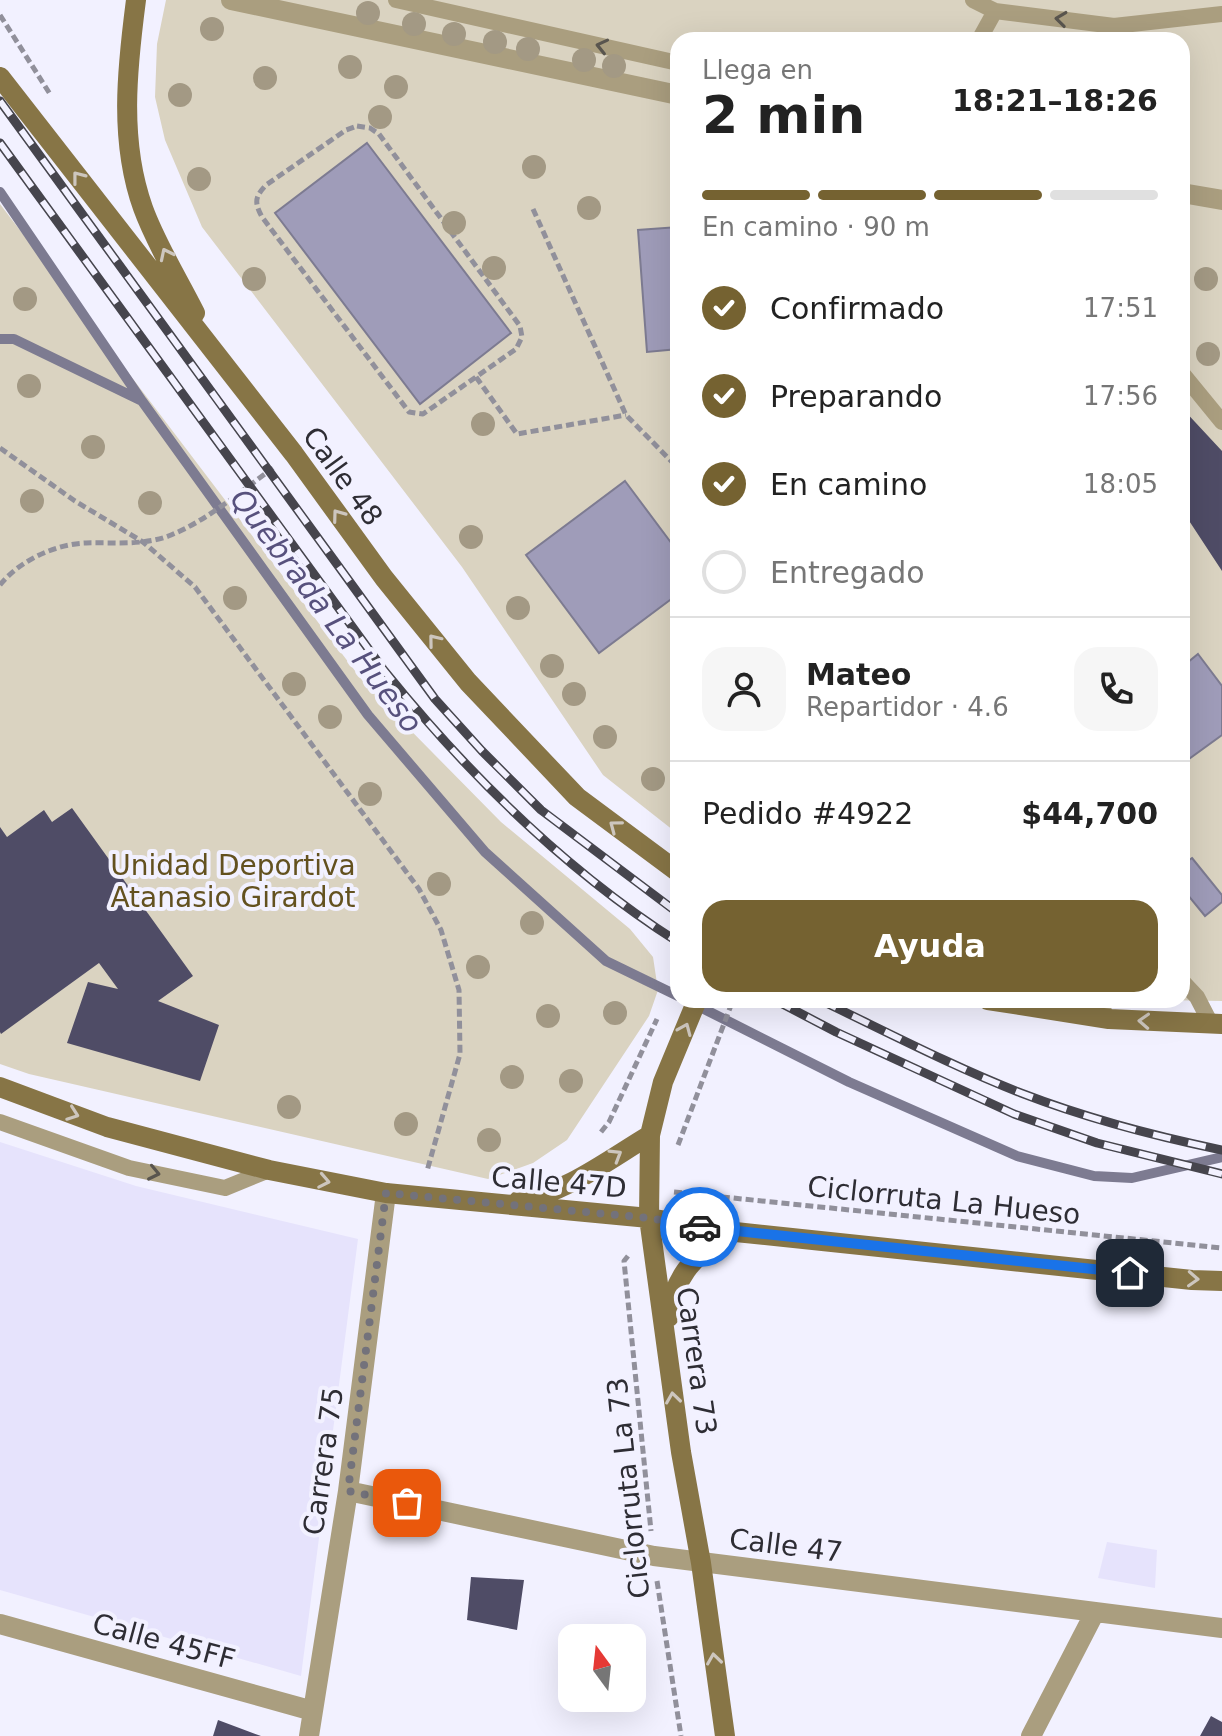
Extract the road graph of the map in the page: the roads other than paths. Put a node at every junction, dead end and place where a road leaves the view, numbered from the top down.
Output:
1 (136, 0) edge
2 (231, 0) edge
3 (396, 0) edge
4 (973, 0) edge
5 (995, 11) junction
6 (1222, 14) edge
7 (983, 32) edge
8 (670, 61) edge
9 (0, 77) edge
10 (670, 93) edge
11 (1190, 194) edge
12 (1222, 200) edge
13 (212, 349) junction
14 (1190, 383) edge
15 (1222, 422) edge
16 (670, 866) edge
17 (1190, 990) edge
18 (694, 1008) edge
19 (1039, 1008) edge
20 (1101, 1008) edge
21 (1109, 1019) junction
22 (1217, 1024) edge
23 (0, 1087) edge
24 (0, 1122) edge
25 (650, 1135) junction
26 (269, 1170) junction
27 (386, 1193) junction
28 (494, 1205) junction
29 (649, 1218) junction
30 (726, 1231) junction
31 (1222, 1281) edge
32 (666, 1345) junction
33 (348, 1491) junction
34 (701, 1563) junction
35 (1095, 1612) junction
36 (0, 1624) edge
37 (1222, 1628) edge
38 (313, 1711) junction
39 (309, 1736) edge
40 (725, 1736) edge
41 (1031, 1736) edge

13 -> 1 main road
2 - 10 street
8 -> 3 lane
4 - 5 lane
6 -> 5 lane
5 - 7 lane
13 -> 9 main road, Calle 48
11 - 12 street
16 -> 13 main road, Calle 48
14 - 15 lane
17 - 22 lane
25 -> 18 main road, Carrera 73
19 - 21 main road
20 - 21 lane
22 -> 21 main road
23 -> 26 main road, Calle 47D
24 -> 26 lane
28 -> 25 main road
25 - 29 main road, Carrera 73
26 -> 27 main road, Calle 47D
27 - 28 main road, Calle 47D
27 - 33 street, Carrera 75
28 - 29 main road, Calle 47D
29 - 30 main road, Calle 47D
29 - 32 main road, Carrera 73
30 -> 31 main road, Calle 47D
30 - 32 main road
34 -> 32 main road, Carrera 73
33 - 34 street, Calle 47
33 - 38 street, Carrera 75
34 - 35 street, Calle 47
40 -> 34 main road, Carrera 73
35 - 37 street, Calle 47
35 - 41 street
36 - 38 street, Calle 45FF
38 - 39 street, Carrera 75

